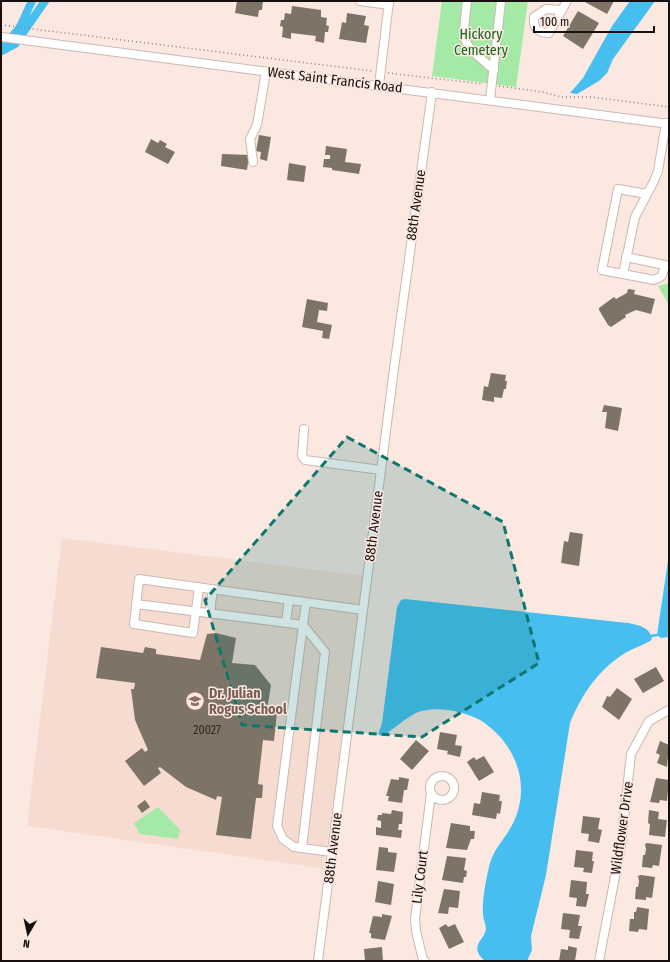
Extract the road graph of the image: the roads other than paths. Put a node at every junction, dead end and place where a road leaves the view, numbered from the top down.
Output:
1 (360, 1) edge
2 (466, 1) edge
3 (501, 1) edge
4 (567, 1) edge
5 (389, 3) edge
6 (562, 10) dead end
7 (1, 37) edge
8 (494, 70) junction
9 (266, 71) junction
10 (379, 85) junction
11 (432, 92) junction
12 (490, 100) junction
13 (668, 124) edge
14 (253, 162) dead end
15 (647, 194) junction
16 (626, 257) junction
17 (623, 274) junction
18 (304, 429) dead end
19 (381, 470) junction
20 (199, 587) junction
21 (212, 589) junction
22 (289, 600) junction
23 (306, 603) junction
24 (136, 604) junction
25 (196, 610) junction
26 (363, 610) junction
27 (210, 612) junction
28 (286, 622) junction
29 (303, 625) junction
30 (669, 710) edge
31 (431, 793) dead end
32 (302, 848) junction
33 (332, 852) junction
34 (424, 960) edge
35 (318, 961) edge
36 (599, 961) edge

1 - 5 street
2 - 8 street
3 - 8 street
4 - 6 street
5 - 10 street
7 - 9 street, West Saint Francis Road
8 - 12 street
9 - 10 street, West Saint Francis Road
9 - 14 street
10 - 11 street, West Saint Francis Road
11 - 12 street, West Saint Francis Road
11 - 19 street, 88th Avenue
12 - 13 street, West Saint Francis Road
13 - 15 street
15 - 16 street
15 - 17 street
16 - 17 street
16 - 17 street
18 - 19 street
19 - 26 street, 88th Avenue
20 - 21 street
20 - 24 street
20 - 25 street
21 - 22 street
21 - 27 street
22 - 23 street
22 - 28 street
23 - 26 street
23 - 29 street
24 - 25 street
24 - 25 street
25 - 27 street
26 - 33 street, 88th Avenue
27 - 28 street
28 - 29 street
29 - 32 street
29 - 32 street
30 - 36 street, Wildflower Drive
31 - 34 street, Lily Court
32 - 33 street
33 - 35 street, 88th Avenue

